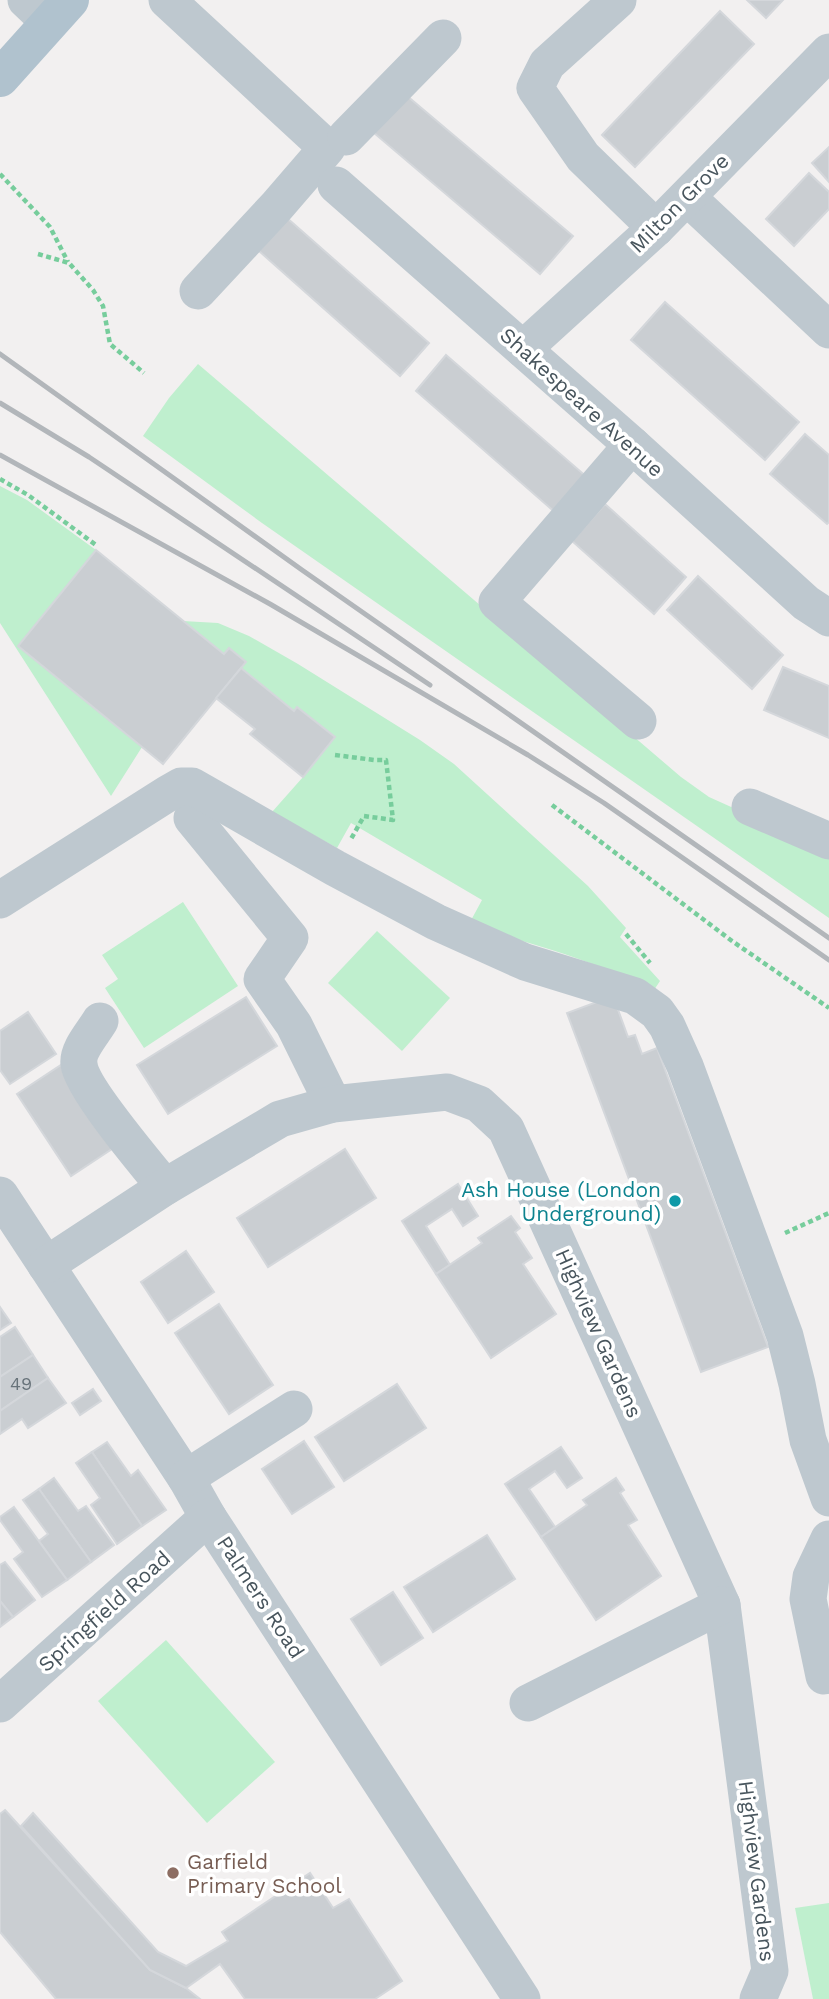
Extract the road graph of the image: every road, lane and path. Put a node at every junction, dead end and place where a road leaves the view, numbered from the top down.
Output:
1 (167, 0) edge
2 (618, 0) edge
3 (49, 7) edge
4 (443, 38) dead end
5 (829, 51) edge
6 (0, 78) edge
7 (346, 137) dead end
8 (0, 174) edge
9 (336, 185) dead end
10 (687, 197) junction
11 (656, 228) junction
12 (38, 254) dead end
13 (69, 263) junction
14 (198, 291) dead end
15 (829, 330) edge
16 (523, 349) junction
17 (144, 373) dead end
18 (632, 445) junction
19 (0, 479) edge
20 (96, 545) dead end
21 (829, 618) edge
22 (638, 722) dead end
23 (335, 755) dead end
24 (552, 805) dead end
25 (750, 807) dead end
26 (192, 818) dead end
27 (829, 841) edge
28 (335, 868) junction
29 (0, 900) edge
30 (829, 1008) edge
31 (100, 1021) dead end
32 (334, 1104) junction
33 (165, 1187) junction
34 (0, 1195) edge
35 (829, 1213) edge
36 (775, 1238) dead end
37 (46, 1265) junction
38 (294, 1409) dead end
39 (186, 1478) junction
40 (829, 1498) edge
41 (208, 1517) junction
42 (829, 1539) edge
43 (722, 1605) junction
44 (824, 1676) dead end
45 (528, 1703) dead end
46 (0, 1704) edge
47 (511, 1995) edge
48 (758, 1999) edge

1 - 14 street
2 - 11 street
3 - 6 main road
4 - 7 street
5 - 10 street, Milton Grove
8 - 13 path
9 - 16 street, Shakespeare Avenue
10 - 11 street, Milton Grove
10 - 15 street
11 - 16 street, Milton Grove
12 - 13 path
13 - 17 path
16 - 18 street, Shakespeare Avenue
18 - 21 street, Shakespeare Avenue
18 - 22 street
19 - 20 path
23 - 28 path
24 - 30 path
25 - 27 street
26 - 32 street
28 - 29 street
28 - 40 street
31 - 33 street
32 - 33 street, Highview Gardens
32 - 43 street, Highview Gardens
33 - 37 street, Highview Gardens
34 - 37 street, Palmers Road
35 - 36 path
37 - 39 street, Palmers Road
38 - 39 street
39 - 41 street, Palmers Road
41 - 46 street, Springfield Road
41 - 47 street, Palmers Road
42 - 44 street
43 - 45 street
43 - 48 street, Highview Gardens

